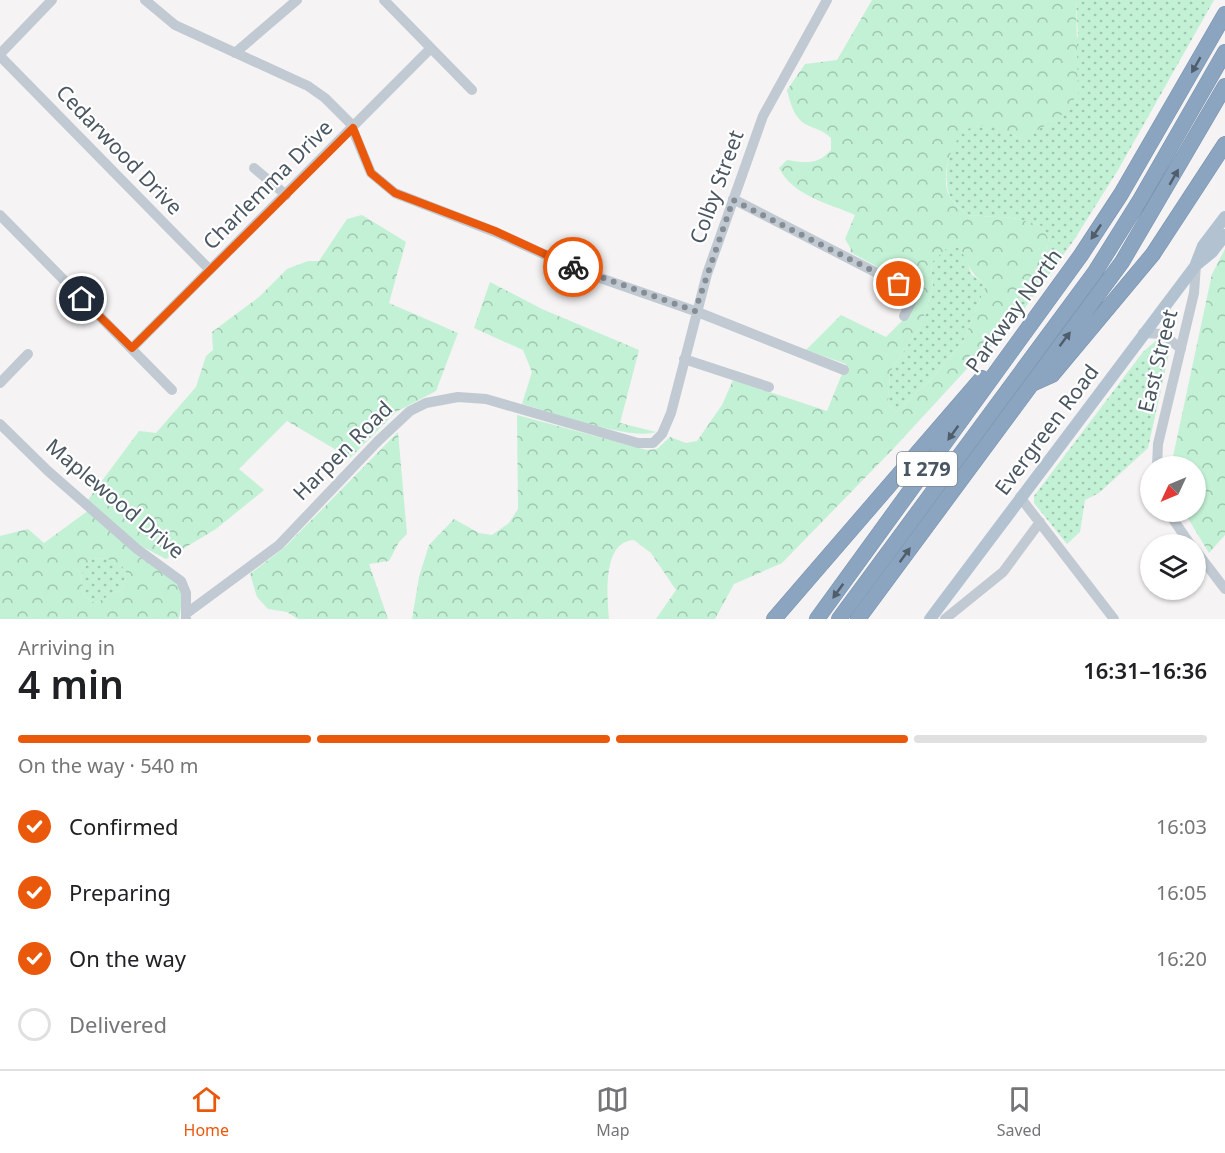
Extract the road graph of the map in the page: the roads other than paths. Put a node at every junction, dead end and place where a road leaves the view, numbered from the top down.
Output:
1 (52, 0) edge
2 (145, 0) edge
3 (297, 0) edge
4 (384, 0) edge
5 (827, 0) edge
6 (1225, 14) edge
7 (431, 48) junction
8 (1225, 51) edge
9 (236, 54) junction
10 (0, 55) edge
11 (1225, 86) edge
12 (472, 90) dead end
13 (353, 128) junction
14 (1225, 144) edge
15 (254, 168) dead end
16 (286, 195) junction
17 (733, 200) junction
18 (0, 216) edge
19 (1225, 217) edge
20 (1225, 236) edge
21 (1196, 265) junction
22 (210, 270) junction
23 (695, 311) junction
24 (904, 316) dead end
25 (1035, 317) junction
26 (1143, 333) junction
27 (132, 348) junction
28 (1181, 349) junction
29 (28, 354) dead end
30 (684, 359) junction
31 (844, 370) dead end
32 (0, 383) edge
33 (1029, 385) junction
34 (769, 387) dead end
35 (172, 390) dead end
36 (0, 424) edge
37 (662, 434) joint
38 (1157, 456) edge
39 (1020, 497) junction
40 (1040, 522) junction
41 (1206, 565) edge
42 (1225, 569) edge
43 (1213, 574) junction
44 (1225, 589) edge
45 (187, 616) edge
46 (774, 619) edge
47 (817, 619) edge
48 (839, 619) edge
49 (858, 619) edge
50 (930, 619) edge
51 (945, 619) edge
52 (1114, 619) edge

1 - 10 street
2 - 9 street
3 - 9 street
4 - 7 street
5 - 17 street, Colby Street
6 -> 25 highway, Parkway North / I 279
7 - 12 street
7 - 13 street, Charlemma Drive
8 - 48 highway
9 - 13 street
10 - 22 street, Cedarwood Drive
33 -> 11 highway, I 279
13 - 16 street, Charlemma Drive
13 - 23 street
14 - 33 highway
15 - 16 street
16 - 22 street, Charlemma Drive
17 - 23 street, Colby Street
17 - 24 street
18 - 27 street
19 - 21 main road, East Street
20 - 21 main road
21 - 26 main road, Evergreen Road
21 - 28 street, East Street
22 - 27 street, Charlemma Drive
23 - 30 street, Colby Street
23 - 31 street
25 - 46 highway
25 -> 47 highway, Parkway North / I 279
26 - 28 street
26 - 39 main road, Evergreen Road
27 - 35 street
28 - 38 street, East Street
29 - 32 street
30 - 34 street
30 - 37 street, Colby Street
49 -> 33 highway, I 279
36 - 45 street, Maplewood Drive
37 - 45 street, Harpen Road
39 - 40 street
39 - 50 main road, Evergreen Road
40 - 51 street
40 - 52 street
41 - 43 street
42 - 43 street
43 - 44 street

